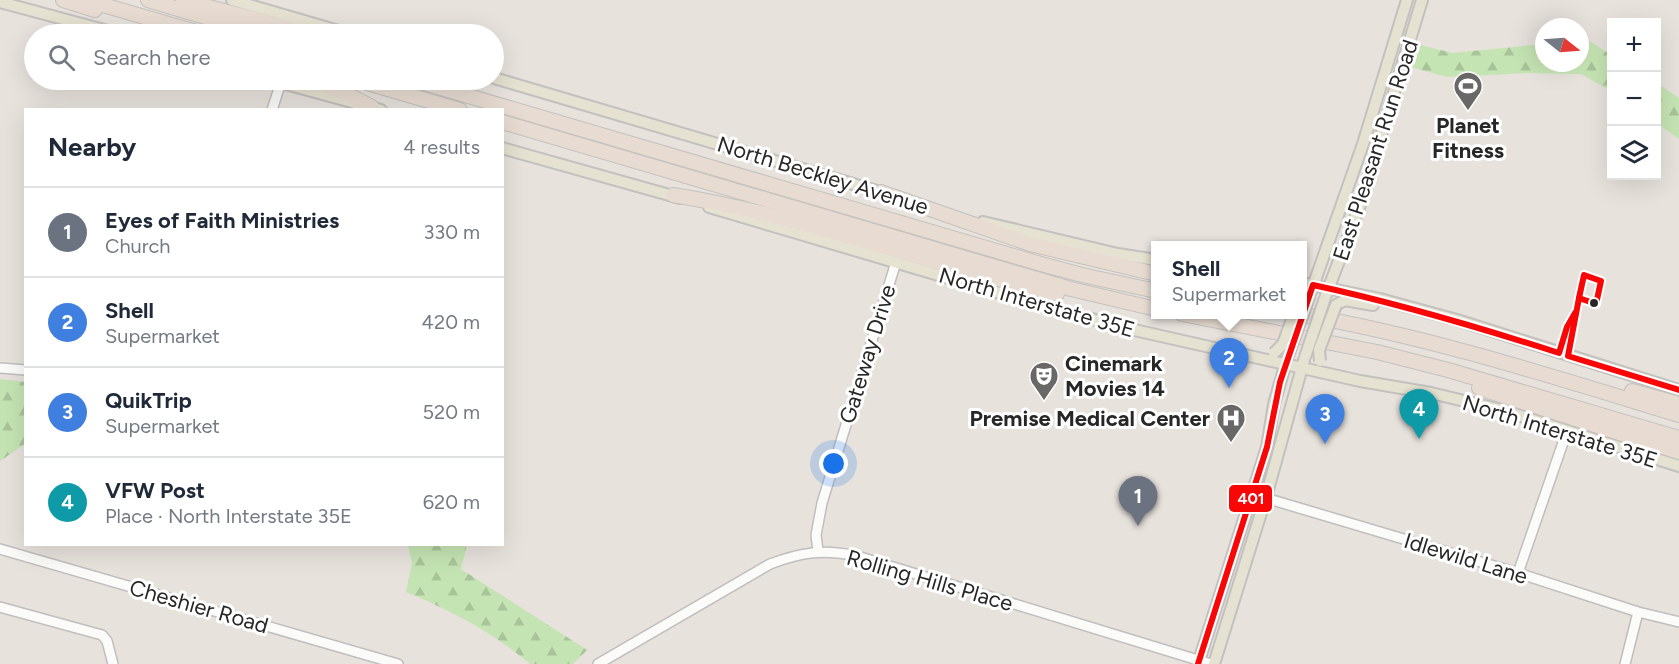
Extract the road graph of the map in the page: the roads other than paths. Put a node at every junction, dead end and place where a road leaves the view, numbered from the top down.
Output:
1 (63, 0) edge
2 (86, 0) edge
3 (148, 0) edge
4 (183, 0) edge
5 (232, 0) edge
6 (1407, 0) edge
7 (1422, 0) edge
8 (0, 2) edge
9 (82, 24) edge
10 (141, 24) edge
11 (169, 24) edge
12 (228, 24) edge
13 (273, 24) edge
14 (315, 24) edge
15 (1398, 28) junction
16 (1412, 31) junction
17 (1386, 67) junction
18 (1400, 71) junction
19 (504, 81) edge
20 (275, 90) edge
21 (309, 90) edge
22 (337, 90) edge
23 (391, 90) edge
24 (448, 90) edge
25 (272, 108) edge
26 (376, 108) edge
27 (453, 108) edge
28 (504, 123) edge
29 (1367, 132) junction
30 (1381, 136) junction
31 (504, 149) edge
32 (881, 192) junction
33 (673, 195) junction
34 (1151, 259) edge
35 (896, 262) junction
36 (1151, 273) edge
37 (1309, 288) edge
38 (1151, 290) edge
39 (1327, 293) junction
40 (1151, 309) edge
41 (1417, 309) junction
42 (1151, 310) edge
43 (1307, 311) edge
44 (1307, 317) edge
45 (1203, 319) edge
46 (1294, 319) edge
47 (1299, 319) edge
48 (1370, 330) junction
49 (1221, 350) junction
50 (1393, 356) junction
51 (1287, 359) junction
52 (1303, 362) junction
53 (0, 368) edge
54 (24, 370) edge
55 (1550, 375) junction
56 (1349, 378) junction
57 (1679, 390) edge
58 (1679, 404) edge
59 (1679, 415) edge
60 (1567, 431) junction
61 (1679, 438) edge
62 (1679, 452) edge
63 (1679, 466) edge
64 (1252, 494) junction
65 (1266, 497) junction
66 (0, 549) edge
67 (818, 551) junction
68 (1518, 573) junction
69 (0, 606) edge
70 (1638, 612) junction
71 (1679, 622) edge
72 (1199, 662) edge
73 (113, 664) edge
74 (398, 664) edge
75 (598, 664) edge
76 (1212, 664) edge
77 (1625, 664) edge

1 - 10 highway
2 - 11 highway
3 - 12 highway
4 - 13 highway
5 - 14 main road
6 - 15 main road, East Pleasant Run Road
7 - 16 main road, East Pleasant Run Road
8 - 9 main road
15 - 16 main road
15 - 17 main road, East Pleasant Run Road
16 - 18 main road, East Pleasant Run Road
17 - 18 main road
17 - 29 main road, East Pleasant Run Road
18 - 30 main road, East Pleasant Run Road
19 - 32 main road, North Beckley Avenue
20 - 25 street
21 - 26 main road
22 - 26 highway
23 - 27 highway
24 - 38 highway
28 - 40 highway
29 - 30 main road
29 - 37 main road, East Pleasant Run Road
30 - 39 main road, East Pleasant Run Road
31 - 33 main road, North Interstate 35E
32 - 34 main road, North Beckley Avenue
32 - 36 highway
33 - 35 main road, North Interstate 35E
33 - 42 highway
35 - 49 main road, North Interstate 35E
35 - 67 street, Gateway Drive
37 - 39 main road
39 - 41 main road
39 - 52 main road, East Pleasant Run Road, bridge
41 - 56 main road, bridge
41 - 57 main road
43 - 48 highway
44 - 48 highway
45 - 50 highway
46 - 49 main road, bridge
47 - 51 main road, East Pleasant Run Road, bridge
48 - 55 highway
49 - 51 main road, North Interstate 35E
50 - 61 highway
50 - 62 highway
51 - 52 main road, North Interstate 35E
51 - 64 main road, East Pleasant Run Road
52 - 56 main road, North Interstate 35E
52 - 65 main road, East Pleasant Run Road
53 - 54 street
55 - 58 highway
55 - 59 highway
56 - 60 main road, North Interstate 35E
60 - 63 main road, North Interstate 35E
60 - 68 street
64 - 65 street, Idlewild Lane
64 - 72 main road, East Pleasant Run Road
65 - 68 street, Idlewild Lane
65 - 76 main road, East Pleasant Run Road
66 - 74 street, Cheshier Road
67 - 72 street, Rolling Hills Place
67 - 75 street, Rolling Hills Place
68 - 70 street, Idlewild Lane
69 - 73 street
70 - 71 street, Idlewild Lane
70 - 77 street
72 - 76 street, Rolling Hills Place

